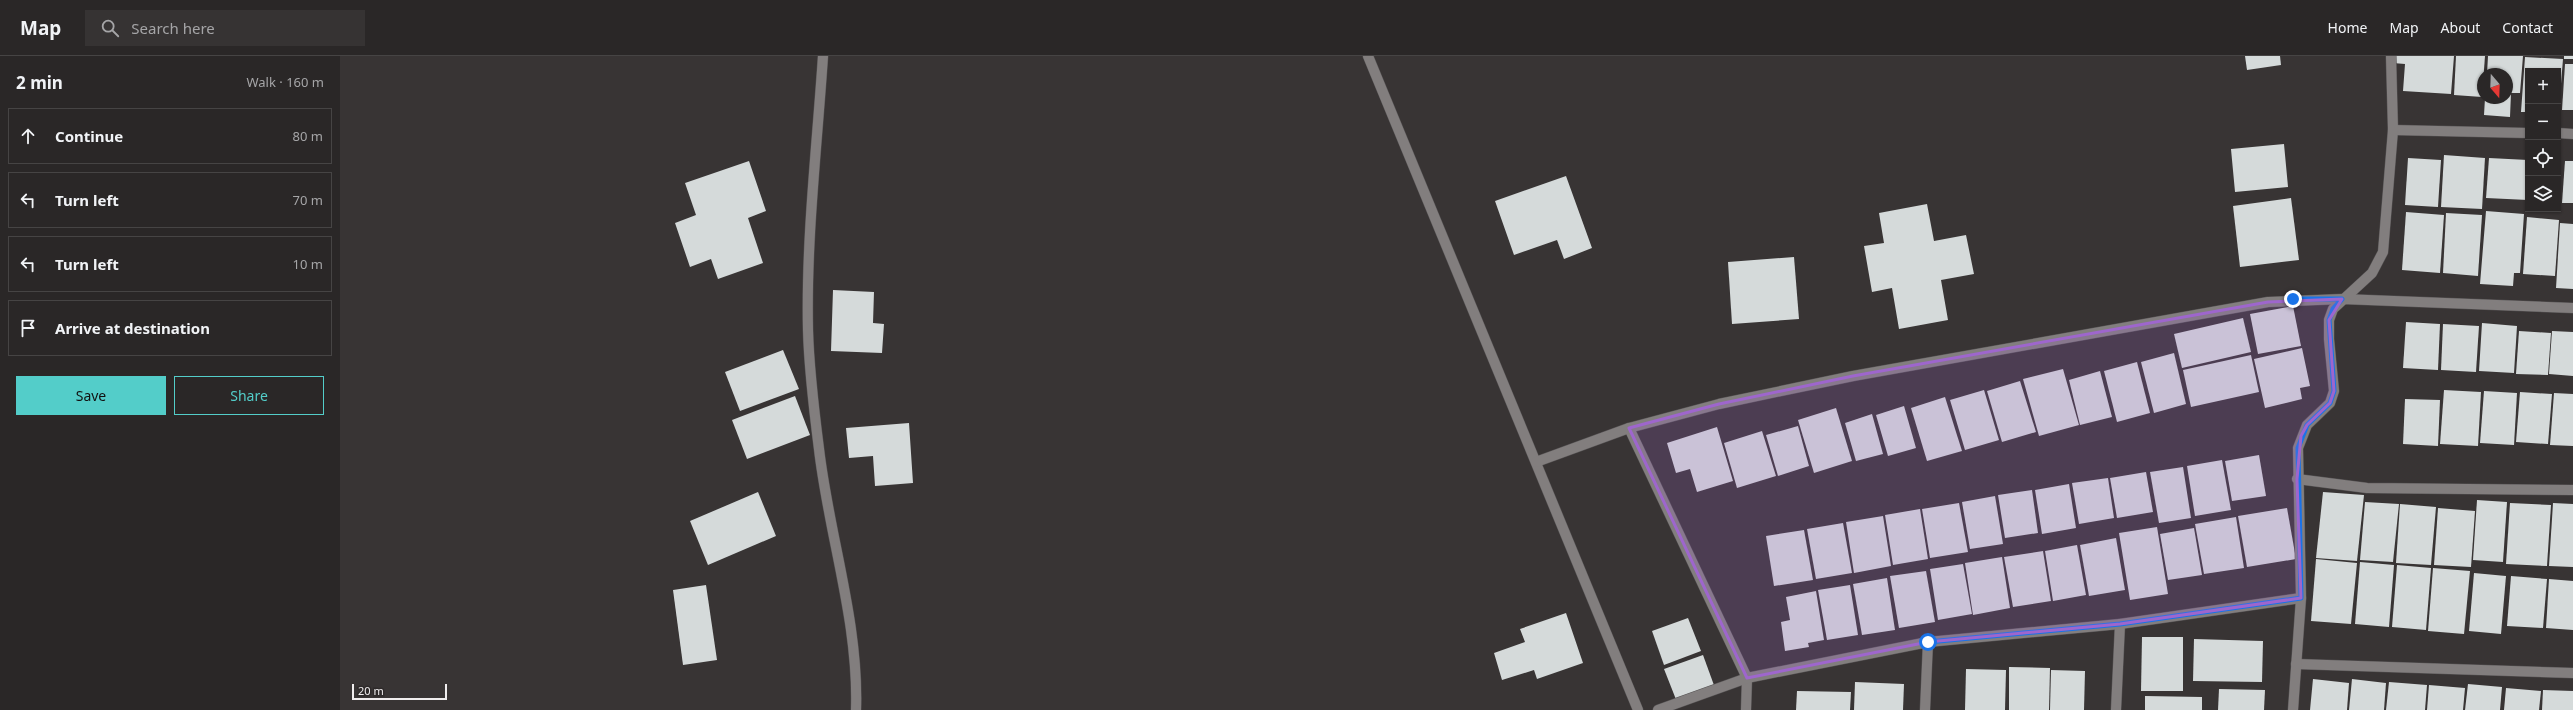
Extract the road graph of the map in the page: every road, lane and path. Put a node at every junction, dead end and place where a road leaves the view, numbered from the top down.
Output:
1 (823, 56) edge
2 (1368, 56) edge
3 (2391, 56) edge
4 (2392, 130) junction
5 (2525, 132) edge
6 (2561, 133) edge
7 (2573, 134) edge
8 (2342, 299) junction
9 (2573, 308) edge
10 (1629, 428) junction
11 (1536, 462) junction
12 (2297, 480) junction
13 (2573, 490) edge
14 (2301, 598) junction
15 (2120, 624) junction
16 (1928, 642) junction
17 (2296, 664) junction
18 (2573, 673) edge
19 (1747, 678) junction
20 (856, 710) edge
21 (1638, 710) edge
22 (1658, 710) edge
23 (1746, 710) edge
24 (1925, 710) edge
25 (2116, 710) edge
26 (2293, 710) edge

1 - 20 street
2 - 11 street
3 - 4 street
4 - 5 street
4 - 8 street
6 - 7 street
8 - 9 street
8 - 10 street
8 - 12 street
10 - 11 street
10 - 19 street
11 - 21 street
12 - 13 street
12 - 14 street
14 - 15 street
14 - 17 street
15 - 16 street
15 - 25 street
16 - 19 street
16 - 24 street
17 - 18 street
17 - 26 street
19 - 22 street
19 - 23 street

